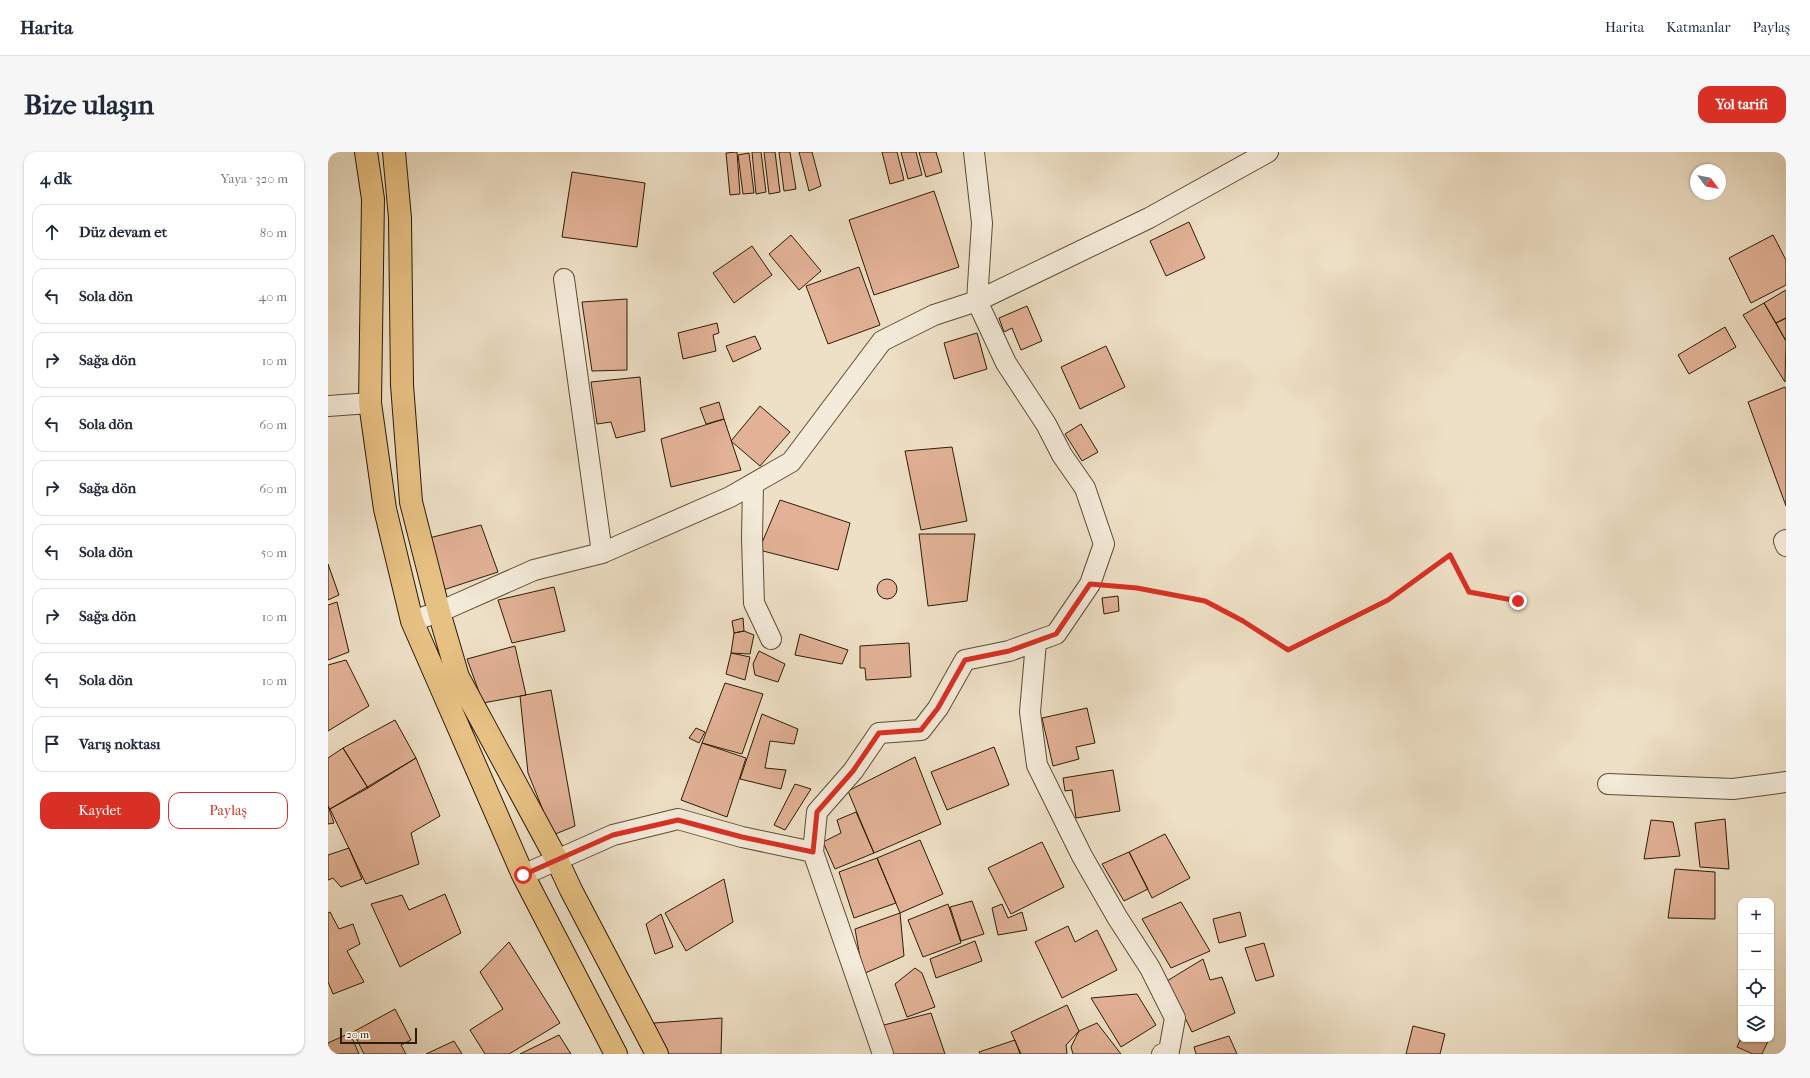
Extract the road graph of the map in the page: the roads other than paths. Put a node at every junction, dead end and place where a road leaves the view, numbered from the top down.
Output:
1 (366, 152) edge
2 (394, 152) edge
3 (974, 152) edge
4 (1268, 152) edge
5 (564, 279) dead end
6 (977, 301) junction
7 (370, 403) junction
8 (328, 406) edge
9 (753, 484) junction
10 (1786, 540) edge
11 (1786, 546) edge
12 (602, 553) junction
13 (439, 612) junction
14 (412, 621) junction
15 (771, 639) dead end
16 (1036, 642) junction
17 (1786, 782) edge
18 (1608, 784) dead end
19 (813, 852) junction
20 (557, 860) junction
21 (523, 875) junction
22 (1172, 1037) junction
23 (616, 1054) edge
24 (657, 1054) edge
25 (883, 1054) edge
26 (1162, 1054) edge
27 (1184, 1054) edge

1 - 7 highway
2 - 13 highway
3 - 6 street
4 - 6 street
5 - 12 street
6 - 9 street
6 - 16 street
7 - 8 street
7 - 14 highway
9 - 12 street
9 - 15 street
10 - 11 street
12 - 13 street
13 - 14 street
13 - 20 highway
14 - 21 highway
16 - 19 street
16 - 22 street
17 - 18 street
19 - 20 street
19 - 25 street
20 - 21 street
20 - 24 highway
21 - 23 highway
22 - 26 street
22 - 27 street

